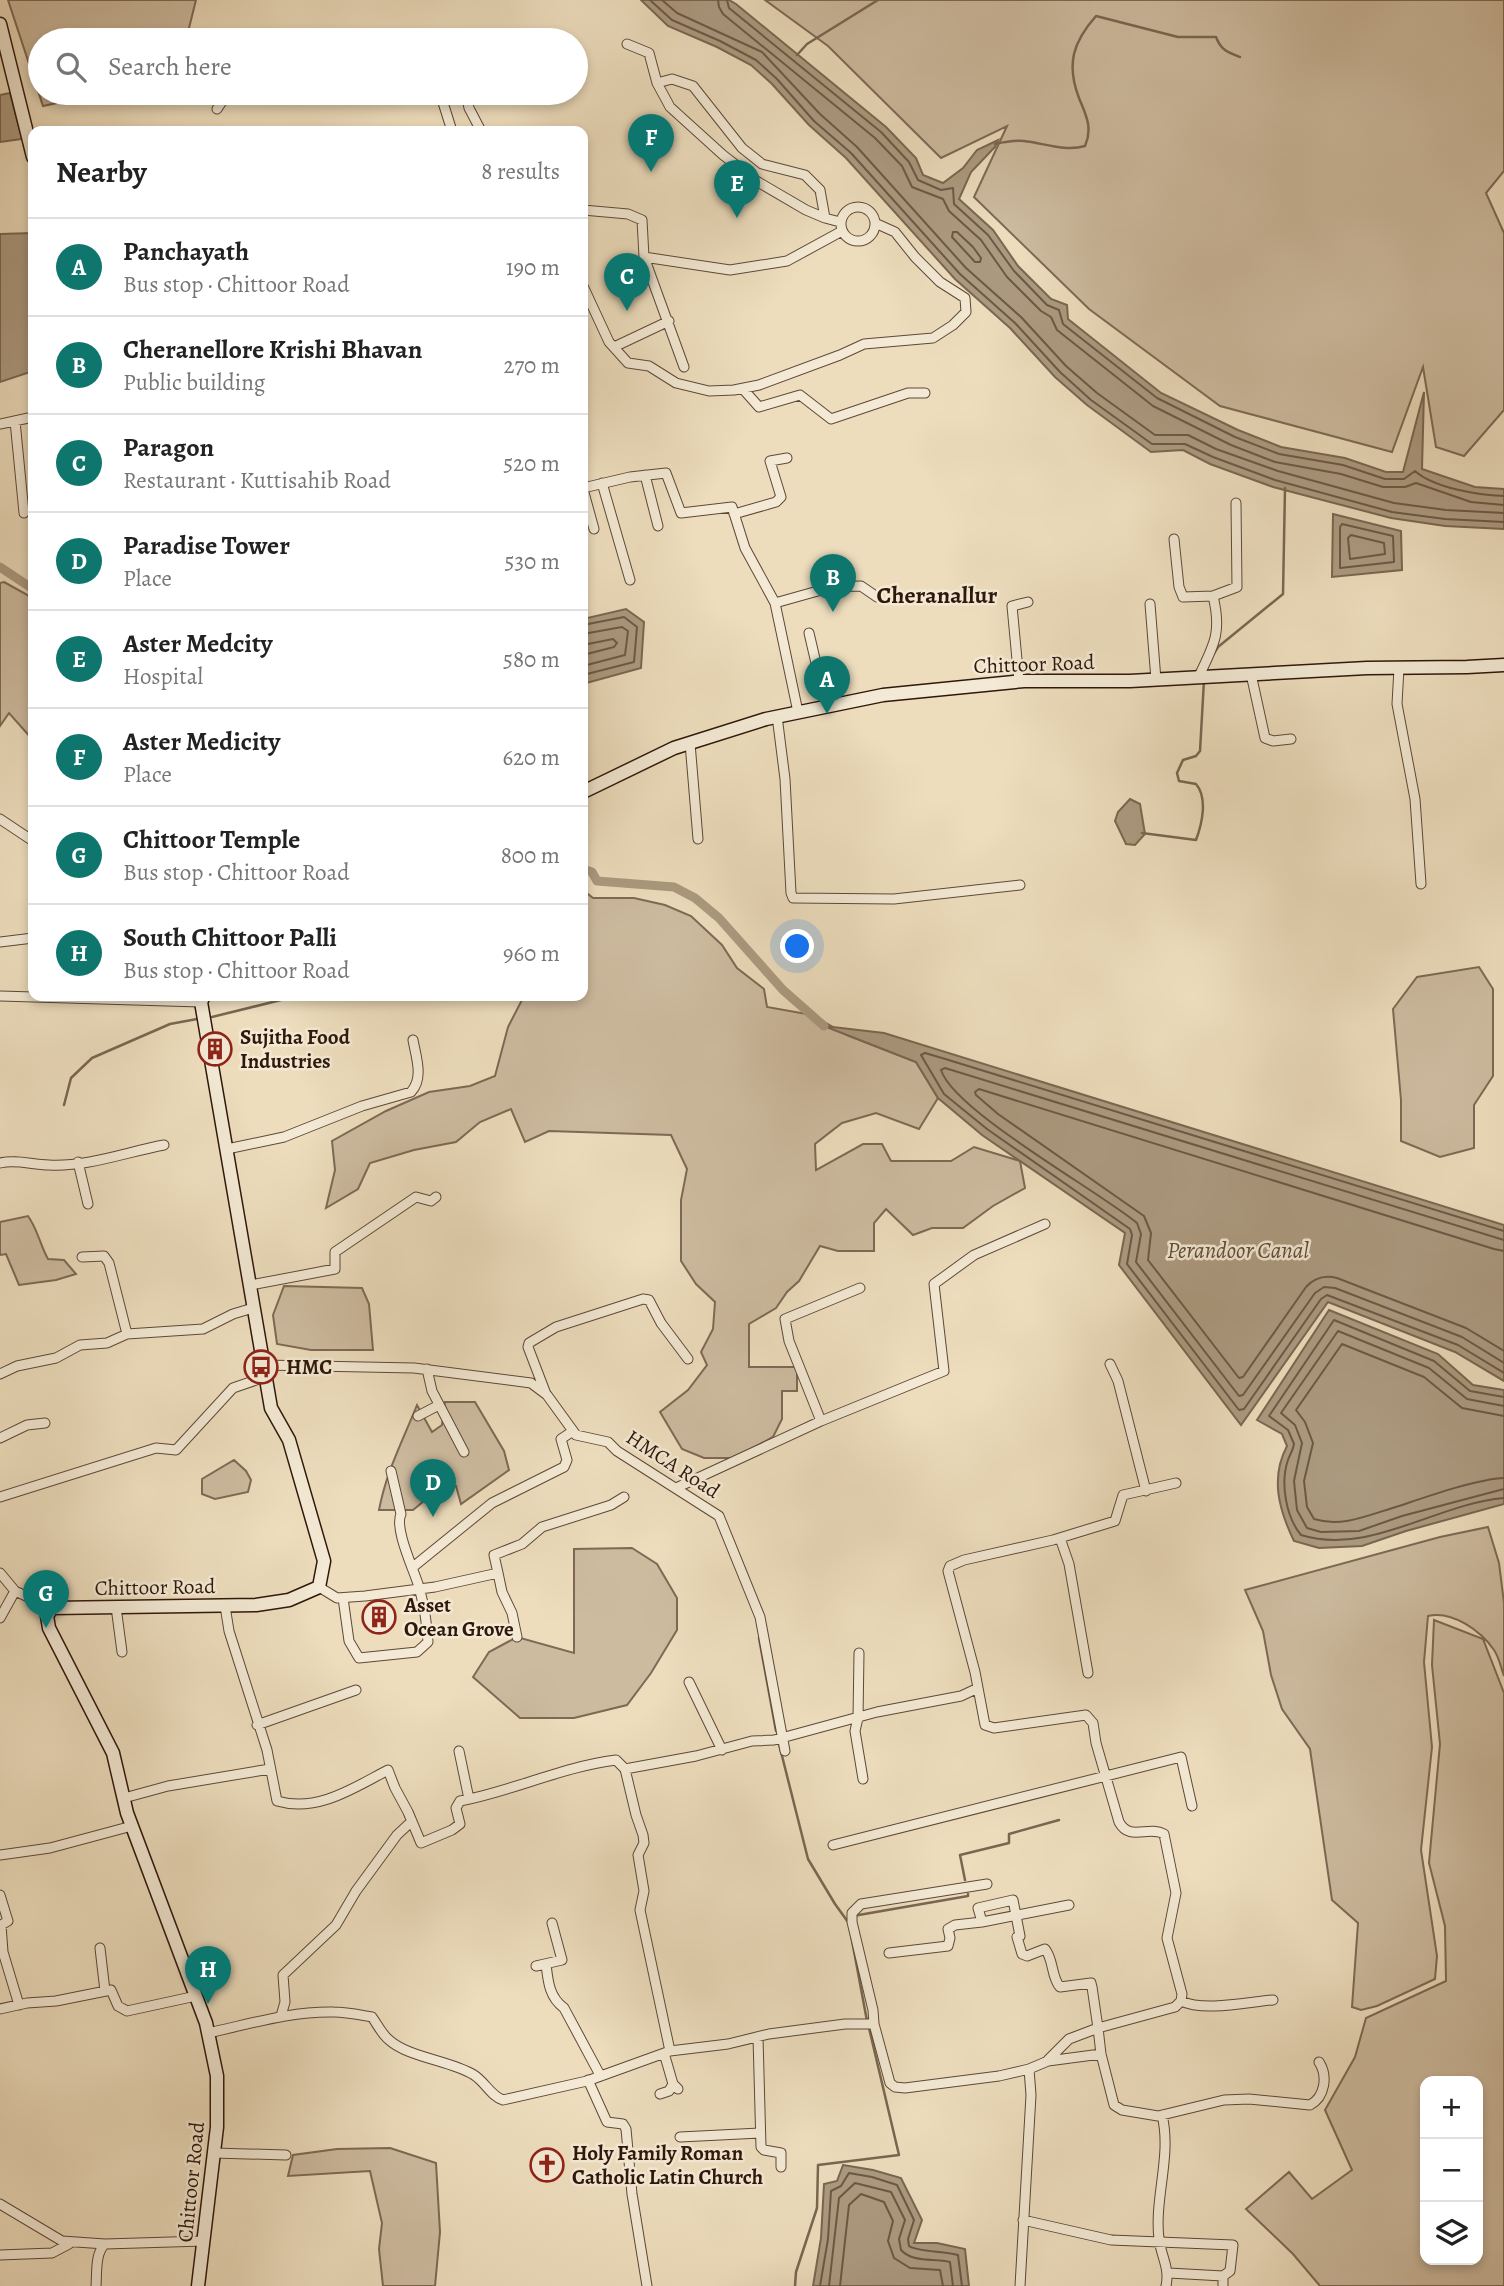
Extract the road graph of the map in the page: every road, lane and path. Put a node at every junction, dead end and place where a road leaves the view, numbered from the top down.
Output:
1 (0, 24) edge
2 (627, 44) dead end
3 (657, 83) junction
4 (220, 105) edge
5 (444, 105) edge
6 (468, 105) edge
7 (217, 109) dead end
8 (450, 126) edge
9 (478, 126) edge
10 (28, 137) edge
11 (588, 210) edge
12 (825, 218) junction
13 (875, 223) junction
14 (841, 226) junction
15 (644, 257) junction
16 (588, 297) edge
17 (668, 321) junction
18 (614, 347) junction
19 (684, 367) dead end
20 (743, 388) junction
21 (926, 393) dead end
22 (28, 418) edge
23 (15, 421) junction
24 (0, 424) edge
25 (787, 458) dead end
26 (645, 475) junction
27 (602, 483) junction
28 (588, 487) edge
29 (1236, 503) dead end
30 (588, 507) edge
31 (24, 513) dead end
32 (734, 514) junction
33 (658, 526) dead end
34 (594, 529) dead end
35 (1174, 538) dead end
36 (630, 580) dead end
37 (1213, 596) junction
38 (877, 597) dead end
39 (1028, 602) dead end
40 (775, 603) junction
41 (1150, 604) dead end
42 (809, 633) dead end
43 (1504, 665) edge
44 (1399, 668) junction
45 (1251, 674) junction
46 (1204, 677) junction
47 (1156, 680) junction
48 (1019, 681) junction
49 (827, 706) junction
50 (798, 712) junction
51 (777, 716) junction
52 (1292, 739) dead end
53 (690, 743) junction
54 (588, 790) edge
55 (0, 819) edge
56 (28, 838) edge
57 (698, 839) dead end
58 (1421, 884) dead end
59 (1020, 885) dead end
60 (28, 939) edge
61 (0, 942) edge
62 (0, 996) edge
63 (28, 996) edge
64 (203, 1001) edge
65 (414, 1040) dead end
66 (164, 1145) dead end
67 (227, 1149) junction
68 (78, 1162) junction
69 (0, 1163) edge
70 (436, 1197) dead end
71 (88, 1203) dead end
72 (1045, 1224) dead end
73 (82, 1257) dead end
74 (251, 1286) junction
75 (860, 1288) dead end
76 (253, 1308) junction
77 (127, 1334) junction
78 (688, 1359) dead end
79 (1111, 1364) dead end
80 (428, 1369) junction
81 (264, 1371) junction
82 (0, 1374) edge
83 (547, 1395) junction
84 (439, 1405) junction
85 (418, 1416) dead end
86 (821, 1421) junction
87 (45, 1423) dead end
88 (573, 1431) junction
89 (0, 1438) edge
90 (464, 1452) dead end
91 (391, 1471) dead end
92 (1176, 1483) dead end
93 (676, 1488) junction
94 (1146, 1491) junction
95 (0, 1497) edge
96 (624, 1497) dead end
97 (1060, 1538) junction
98 (413, 1567) junction
99 (0, 1573) edge
100 (498, 1573) junction
101 (318, 1587) junction
102 (419, 1589) junction
103 (15, 1591) junction
104 (343, 1598) junction
105 (225, 1606) junction
106 (116, 1607) junction
107 (52, 1608) junction
108 (0, 1618) edge
109 (517, 1637) dead end
110 (121, 1651) dead end
111 (859, 1653) dead end
112 (1088, 1673) dead end
113 (689, 1682) dead end
114 (978, 1688) junction
115 (356, 1690) dead end
116 (858, 1718) junction
117 (257, 1725) junction
118 (782, 1738) junction
119 (722, 1750) junction
120 (459, 1751) dead end
121 (785, 1751) dead end
122 (270, 1769) junction
123 (625, 1769) junction
124 (1106, 1776) junction
125 (863, 1779) dead end
126 (124, 1798) junction
127 (469, 1799) junction
128 (1192, 1806) dead end
129 (412, 1821) junction
130 (132, 1826) junction
131 (833, 1845) dead end
132 (0, 1855) edge
133 (987, 1884) dead end
134 (0, 1895) edge
135 (1069, 1905) dead end
136 (1016, 1915) junction
137 (982, 1922) junction
138 (552, 1923) dead end
139 (100, 1948) dead end
140 (889, 1954) dead end
141 (105, 1991) junction
142 (196, 1996) junction
143 (1273, 2000) dead end
144 (1181, 2001) junction
145 (19, 2005) junction
146 (0, 2009) edge
147 (281, 2016) junction
148 (874, 2024) junction
149 (1098, 2028) junction
150 (208, 2034) junction
151 (758, 2037) junction
152 (667, 2052) junction
153 (1101, 2054) junction
154 (1048, 2060) junction
155 (1319, 2062) dead end
156 (1029, 2069) junction
157 (600, 2075) junction
158 (588, 2080) junction
159 (660, 2094) dead end
160 (1162, 2115) junction
161 (760, 2133) junction
162 (680, 2137) dead end
163 (214, 2153) junction
164 (286, 2155) dead end
165 (780, 2167) dead end
166 (0, 2204) edge
167 (1023, 2220) junction
168 (204, 2241) junction
169 (1159, 2241) junction
170 (75, 2243) junction
171 (105, 2244) junction
172 (0, 2255) edge
173 (1169, 2273) junction
174 (1223, 2281) edge
175 (96, 2286) edge
176 (198, 2286) edge
177 (647, 2286) edge
178 (1020, 2286) edge
179 (1166, 2286) edge

1 - 10 main road
2 - 3 street
3 - 12 street
3 - 12 street
4 - 7 street
5 - 8 street
6 - 9 street
11 - 15 street
12 - 14 street
13 - 14 street
13 - 14 street
13 - 20 street
14 - 15 street
15 - 17 street
16 - 18 street
17 - 18 street
17 - 19 street
18 - 20 street
20 - 21 street
22 - 23 street
23 - 24 street
23 - 31 street
25 - 32 street
26 - 27 street
26 - 32 street
26 - 33 street
27 - 28 street
27 - 36 street
29 - 37 street
30 - 34 street
32 - 40 street
35 - 37 street
37 - 46 street
38 - 40 street
39 - 48 street
40 - 50 street
41 - 47 street
42 - 49 street
43 - 44 main road, Chittoor Road
44 - 45 main road, Chittoor Road
44 - 58 street
45 - 46 main road, Chittoor Road
45 - 52 street
46 - 47 main road, Chittoor Road
47 - 48 main road, Chittoor Road
48 - 49 main road, Chittoor Road
49 - 50 main road, Chittoor Road
50 - 51 main road, Chittoor Road
51 - 53 main road, Chittoor Road
51 - 59 street
53 - 54 main road, Chittoor Road
53 - 57 street
55 - 56 street
60 - 61 street
62 - 63 street
64 - 67 main road
65 - 67 street
66 - 68 street
67 - 74 main road
68 - 69 street
68 - 71 street
70 - 74 street
72 - 86 street
73 - 77 street
74 - 76 main road
75 - 86 street
76 - 77 street
76 - 81 main road
77 - 82 street
78 - 83 street
79 - 94 street
80 - 81 street
80 - 83 street
80 - 84 street
81 - 95 street
81 - 101 main road
83 - 88 street
84 - 85 street
84 - 90 street
86 - 93 street
87 - 89 street
88 - 93 street, HMCA Road
88 - 98 street
91 - 98 street
92 - 94 street
93 - 118 street, HMCA Road
94 - 97 street
96 - 100 street
97 - 112 street
97 - 114 street
98 - 102 street
99 - 103 street
100 - 102 street
100 - 109 street
101 - 104 street
101 - 105 main road, Chittoor Road
102 - 104 street
102 - 104 street
103 - 107 street
103 - 108 street
105 - 106 main road, Chittoor Road
105 - 117 street
106 - 107 main road, Chittoor Road
106 - 110 street
107 - 126 main road, Chittoor Road
111 - 116 street
113 - 119 street
114 - 116 street
114 - 124 street
115 - 117 street
116 - 118 street
116 - 125 street
117 - 122 street
118 - 119 street
118 - 121 street, HMCA Road
119 - 123 street
120 - 127 street
122 - 126 street
122 - 129 street
123 - 127 street
123 - 152 street
124 - 128 street
124 - 131 street
124 - 144 street
126 - 130 main road, Chittoor Road
127 - 129 street
129 - 147 street
130 - 132 street
130 - 142 main road, Chittoor Road
133 - 148 street
134 - 145 street
135 - 136 street
136 - 137 street
136 - 137 street
136 - 149 street
137 - 140 street
138 - 157 street
139 - 141 street
141 - 142 street
141 - 145 street
142 - 150 main road, Chittoor Road
143 - 144 street
144 - 149 street
145 - 146 street
147 - 150 street
147 - 158 street
148 - 151 street
148 - 156 street
149 - 153 street
149 - 154 street
150 - 163 main road, Chittoor Road
151 - 152 street
151 - 161 street
152 - 157 street
152 - 159 street
153 - 154 street
153 - 160 street
154 - 156 street
155 - 160 street
156 - 167 street
157 - 158 street
158 - 177 street
160 - 169 street
161 - 162 street
161 - 165 street
163 - 164 street
163 - 168 main road, Chittoor Road
166 - 170 street
167 - 169 street
167 - 178 street
168 - 171 street
168 - 176 main road, Chittoor Road
169 - 173 street
169 - 174 street
170 - 171 street
170 - 172 street
171 - 175 street
173 - 174 street
173 - 179 street

